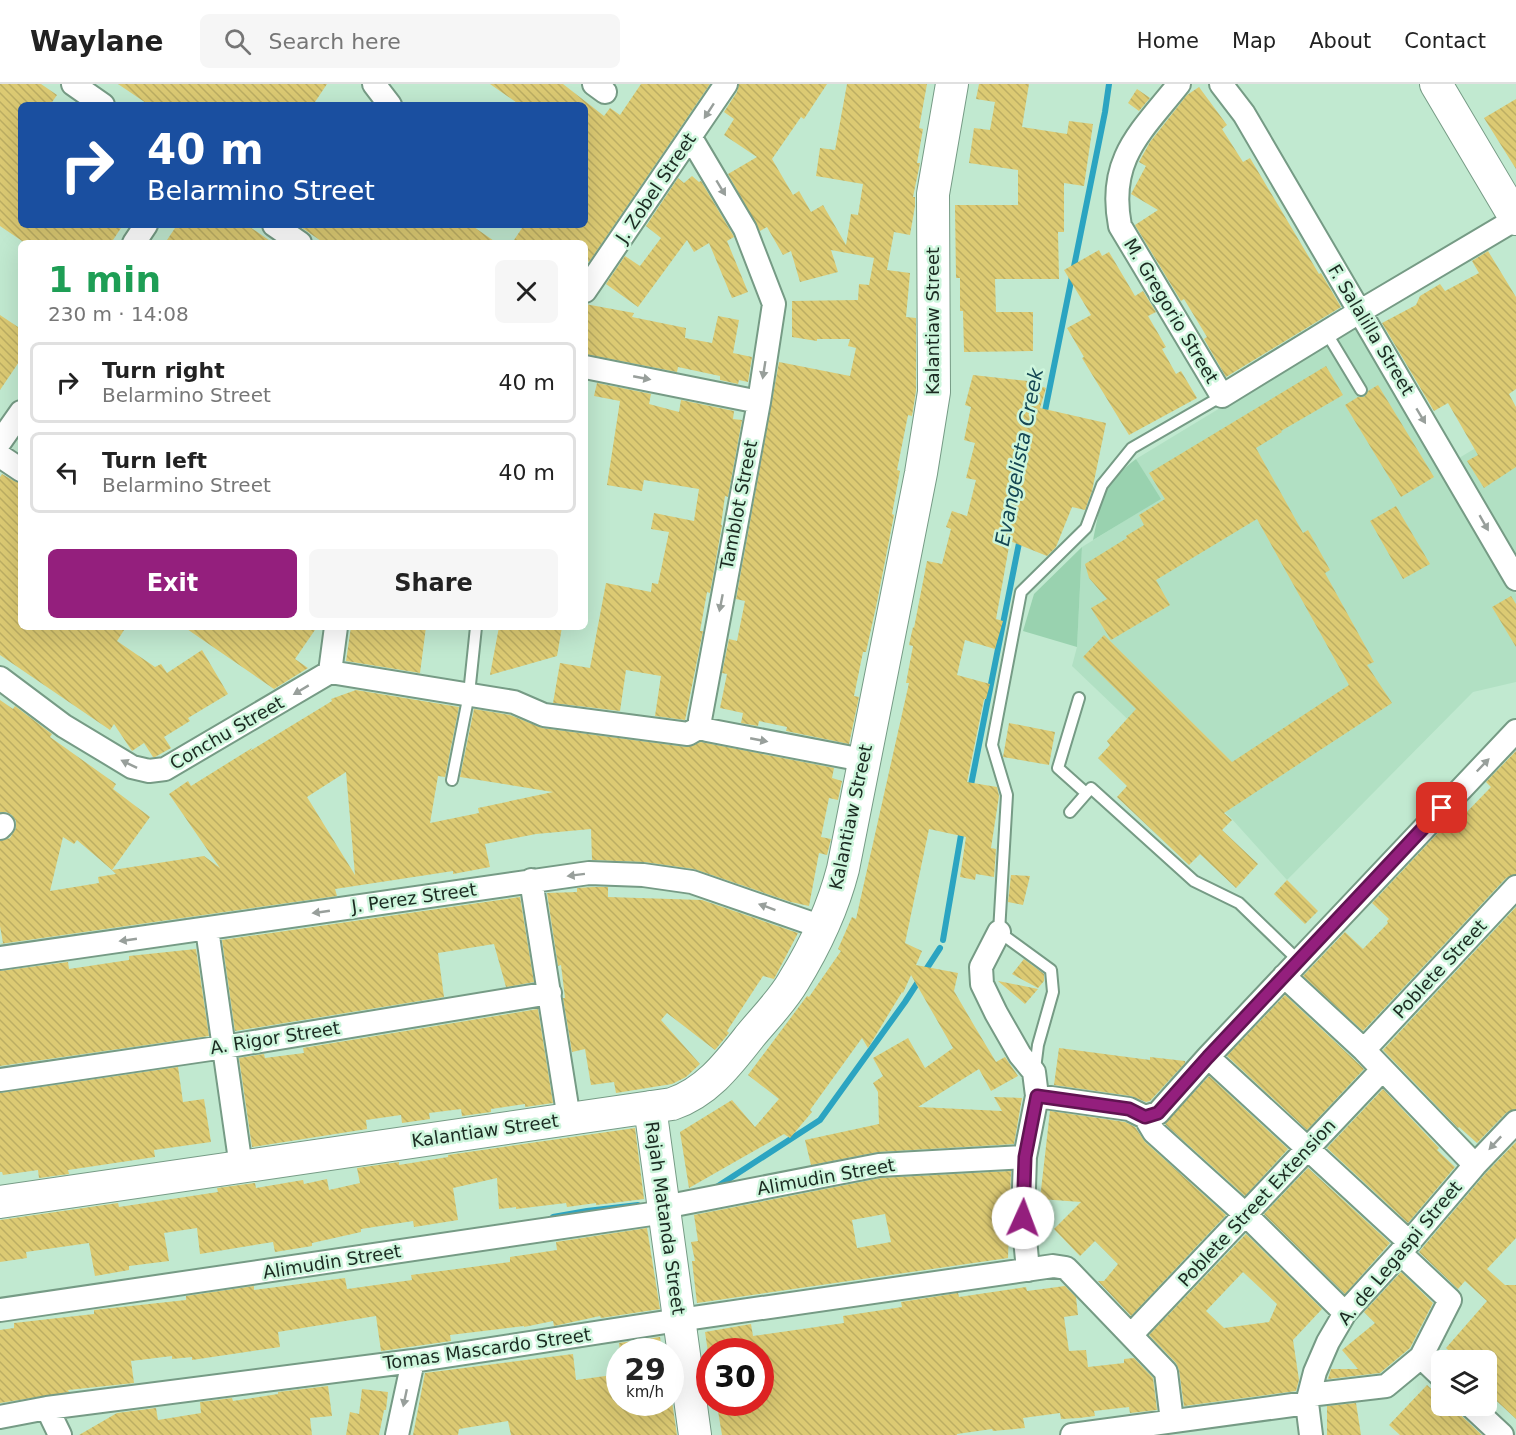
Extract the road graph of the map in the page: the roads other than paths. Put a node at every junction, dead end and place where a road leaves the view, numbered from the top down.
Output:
1 (73, 84) edge
2 (374, 84) edge
3 (726, 84) edge
4 (952, 84) edge
5 (1179, 84) edge
6 (1221, 84) edge
7 (1436, 84) edge
8 (99, 102) edge
9 (388, 102) edge
10 (691, 138) junction
11 (1516, 219) edge
12 (278, 228) edge
13 (296, 240) edge
14 (588, 287) edge
15 (1359, 312) junction
16 (1326, 332) junction
17 (588, 368) edge
18 (1361, 390) dead end
19 (1222, 396) junction
20 (759, 402) junction
21 (18, 416) edge
22 (0, 442) edge
23 (0, 456) edge
24 (18, 468) edge
25 (1516, 579) edge
26 (336, 630) edge
27 (476, 630) edge
28 (330, 672) junction
29 (0, 678) edge
30 (469, 694) junction
31 (1079, 698) dead end
32 (702, 726) junction
33 (1516, 731) edge
34 (863, 760) junction
35 (452, 780) dead end
36 (1086, 793) junction
37 (1070, 812) dead end
38 (531, 880) junction
39 (1516, 887) edge
40 (822, 927) junction
41 (207, 929) junction
42 (999, 932) junction
43 (0, 958) edge
44 (1292, 968) junction
45 (550, 993) junction
46 (224, 1047) junction
47 (1364, 1050) junction
48 (1208, 1057) junction
49 (1382, 1070) junction
50 (1034, 1072) junction
51 (0, 1080) edge
52 (1037, 1096) junction
53 (650, 1107) junction
54 (1145, 1117) junction
55 (568, 1119) junction
56 (1516, 1122) edge
57 (1308, 1149) junction
58 (1025, 1157) junction
59 (1475, 1165) junction
60 (241, 1167) junction
61 (0, 1202) edge
62 (664, 1209) junction
63 (1246, 1215) junction
64 (1405, 1248) junction
65 (1028, 1270) junction
66 (0, 1310) edge
67 (1345, 1313) junction
68 (679, 1320) junction
69 (1131, 1335) junction
70 (1421, 1357) junction
71 (412, 1361) junction
72 (1431, 1367) edge
73 (1308, 1399) junction
74 (47, 1408) junction
75 (1482, 1416) edge
76 (0, 1417) edge
77 (1173, 1421) junction
78 (60, 1435) edge
79 (397, 1435) edge
80 (695, 1435) edge
81 (1072, 1435) edge
82 (1311, 1435) edge
83 (1502, 1435) edge

1 - 8 street
2 - 9 street
3 -> 10 street, J. Zobel Street
4 - 34 street, Kalantiaw Street
5 - 19 street, M. Gregorio Street
6 - 15 street, F. Salalilla Street
7 - 11 street
10 - 14 street, J. Zobel Street
10 -> 20 street, Tamblot Street
11 - 15 street, M. Gregorio Street
12 - 13 street
15 - 16 street, M. Gregorio Street
15 -> 25 street, F. Salalilla Street
16 - 18 lane
16 - 19 street, M. Gregorio Street
17 -> 20 street
19 - 42 lane
20 -> 32 street, Tamblot Street
21 - 22 street
23 - 24 street
26 - 28 street
27 - 30 lane
28 -> 29 street, Conchu Street
28 - 30 street
30 - 32 street
30 - 35 lane
31 - 36 lane
32 -> 34 street
44 -> 33 street
34 - 40 street, Kalantiaw Street
36 - 37 lane
36 - 44 lane
40 -> 38 street, J. Perez Street
38 -> 41 street, J. Perez Street
38 - 45 street
39 - 47 street, Poblete Street
40 - 53 street, Kalantiaw Street
41 -> 43 street, J. Perez Street
41 - 46 street
42 - 50 street
42 - 50 lane
44 - 47 street
44 - 48 street
45 - 46 street, A. Rigor Street
45 - 55 street
46 - 51 street, A. Rigor Street
46 - 60 street
47 - 49 street
48 - 54 street
48 - 57 street
49 - 57 street, Poblete Street Extension
49 - 59 street
50 - 52 street
52 - 54 street
52 - 58 street
53 - 55 street, Kalantiaw Street
53 - 62 street, Rajah Matanda Street
54 - 63 street
55 - 60 street, Kalantiaw Street
56 -> 59 street, A. de Legaspi Street
57 - 63 street, Poblete Street Extension
57 - 64 street
58 - 62 street, Alimudin Street
58 - 65 street
59 - 64 street, A. de Legaspi Street
60 - 61 street, Kalantiaw Street
62 - 66 street, Alimudin Street
62 - 68 street, Rajah Matanda Street
63 - 67 street
63 - 69 street, Poblete Street Extension
64 - 67 street, A. de Legaspi Street
64 - 70 street
65 - 68 street, Tomas Mascardo Street
65 - 69 street, Tomas Mascardo Street
67 - 73 street, A. de Legaspi Street
68 - 71 street, Tomas Mascardo Street
68 - 80 street, Rajah Matanda Street
69 - 77 street, Tomas Mascardo Street
70 - 72 street
70 - 73 street
71 - 74 street, Tomas Mascardo Street
71 -> 79 street
73 - 77 street
73 - 82 street, A. de Legaspi Street
74 - 76 street, Tomas Mascardo Street
74 - 78 street
75 - 83 street
77 - 81 street

